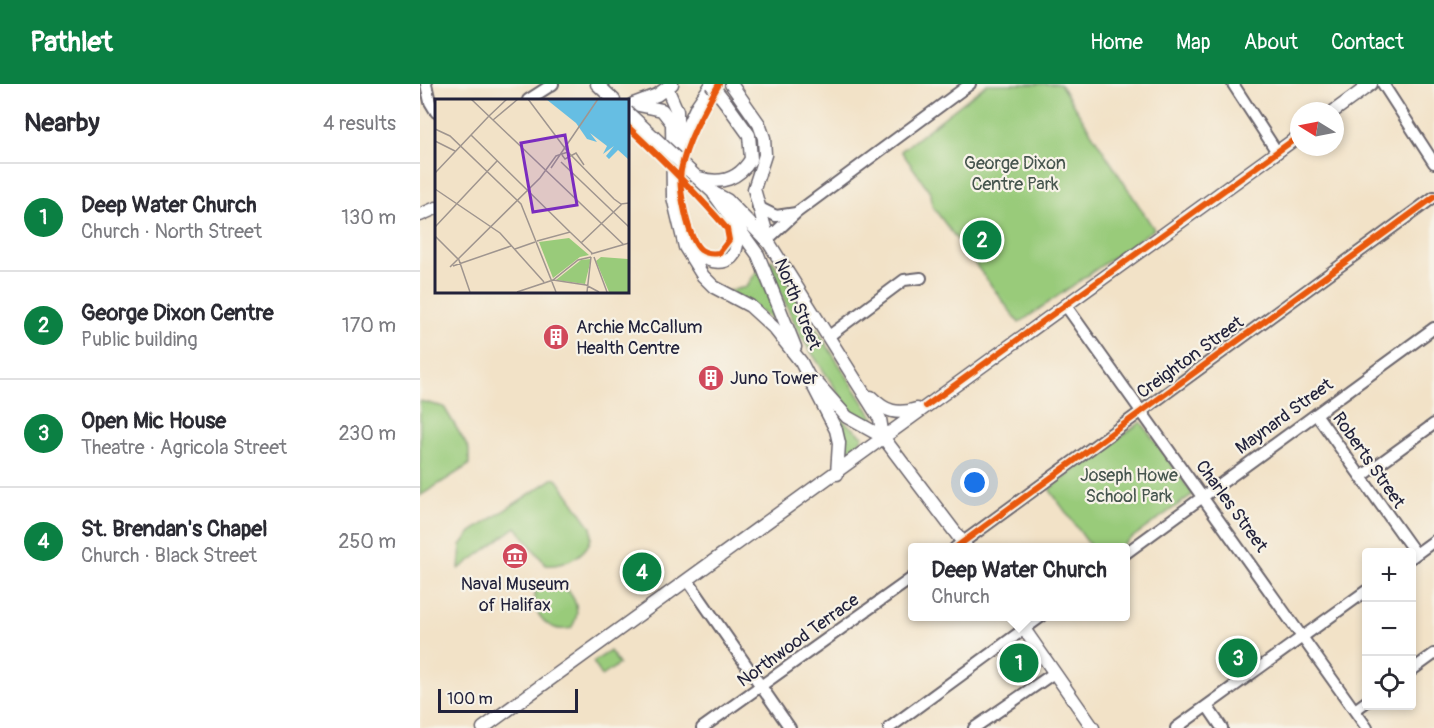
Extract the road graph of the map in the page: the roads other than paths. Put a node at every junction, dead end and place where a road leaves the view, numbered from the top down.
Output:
1 (426, 84) edge
2 (553, 84) edge
3 (597, 84) edge
4 (711, 84) edge
5 (731, 84) edge
6 (970, 84) edge
7 (1233, 84) edge
8 (1371, 84) edge
9 (1383, 84) edge
10 (668, 85) edge
11 (530, 99) edge
12 (613, 99) edge
13 (1344, 104) edge
14 (629, 108) edge
15 (435, 110) edge
16 (1290, 143) edge
17 (1277, 152) junction
18 (672, 159) junction
19 (1434, 163) edge
20 (695, 175) junction
21 (714, 193) junction
22 (1434, 197) edge
23 (758, 207) junction
24 (435, 208) edge
25 (796, 213) junction
26 (420, 216) edge
27 (736, 224) junction
28 (769, 240) junction
29 (685, 247) junction
30 (921, 278) dead end
31 (1066, 306) junction
32 (1434, 328) edge
33 (829, 336) junction
34 (801, 362) junction
35 (860, 386) junction
36 (926, 406) junction
37 (1142, 410) junction
38 (1316, 414) junction
39 (1434, 424) edge
40 (883, 437) junction
41 (837, 474) junction
42 (1361, 477) junction
43 (1204, 496) junction
44 (1434, 542) edge
45 (961, 543) edge
46 (965, 543) edge
47 (1409, 548) edge
48 (1130, 550) edge
49 (1416, 555) edge
50 (688, 581) junction
51 (908, 581) edge
52 (1362, 594) edge
53 (1018, 621) edge
54 (1036, 621) edge
55 (1024, 630) junction
56 (1304, 637) junction
57 (1434, 654) edge
58 (1416, 667) edge
59 (1054, 673) junction
60 (761, 687) junction
61 (1362, 705) edge
62 (1207, 706) junction
63 (1355, 710) junction
64 (483, 728) edge
65 (702, 728) edge
66 (790, 728) edge
67 (889, 728) edge
68 (974, 728) edge
69 (1093, 728) edge
70 (1176, 728) edge
71 (1222, 728) edge
72 (1367, 728) edge

1 - 15 street
2 - 11 street
3 - 12 main road
4 - 18 main road
4 - 20 main road, bridge
5 - 23 main road
6 - 25 street
7 - 17 street
8 - 13 main road
9 - 19 street
10 - 14 main road
10 - 18 main road
14 - 18 main road
14 - 20 main road, bridge
16 - 17 main road
17 - 31 main road
18 - 29 main road
20 - 21 main road
21 - 27 main road, North Street
21 - 28 main road
22 - 37 street, Creighton Street
23 - 25 street
23 - 28 main road
24 - 26 main road
25 - 28 street
27 - 29 main road
27 - 34 main road, North Street
28 - 33 main road, North Street
29 - 34 main road
30 - 33 street
31 - 36 main road
31 - 37 street, Charles Street
32 - 38 street, Maynard Street
33 - 35 main road, North Street
34 - 40 main road, North Street
34 - 41 main road
35 - 36 main road
35 - 40 main road, North Street
36 - 40 main road
37 - 43 street, Charles Street
37 - 46 street, Creighton Street
38 - 42 street, Roberts Street
38 - 43 street, Maynard Street
39 - 42 street
40 - 41 main road
40 - 45 main road, North Street
41 - 50 main road
42 - 47 street, Roberts Street
43 - 48 street, Maynard Street
43 - 56 street, Charles Street
44 - 49 street
50 - 60 street
50 - 64 main road
51 - 60 street, Northwood Terrace
52 - 56 street
53 - 55 main road
54 - 55 street
55 - 59 main road
55 - 67 street
56 - 62 street
56 - 63 street, Charles Street
57 - 58 street
59 - 68 street
59 - 69 main road
60 - 65 street, Northwood Terrace
60 - 66 street
61 - 63 street
62 - 70 street
62 - 71 street
63 - 72 street, Charles Street

